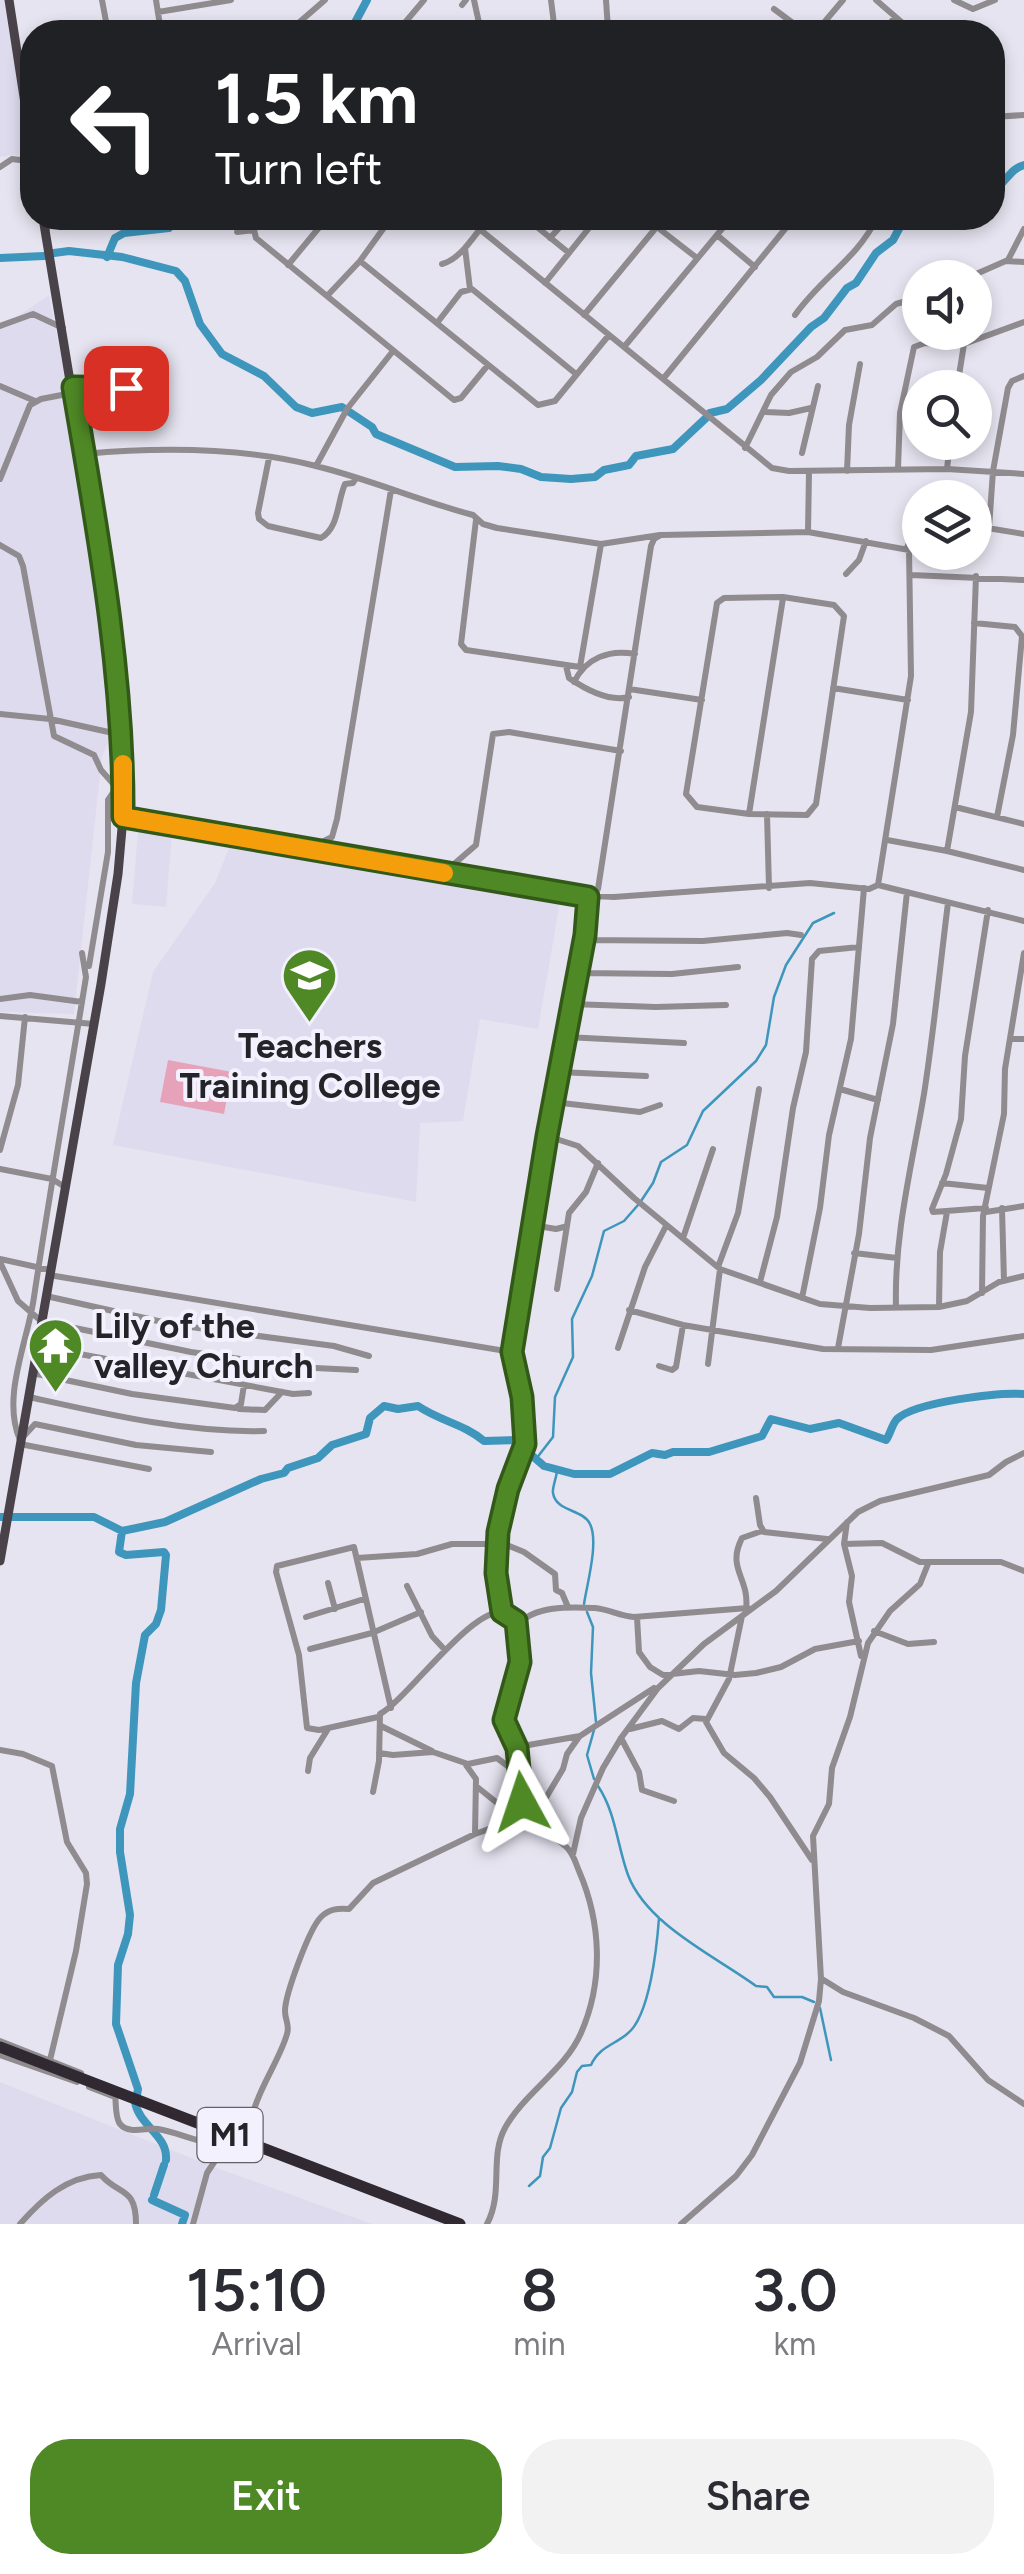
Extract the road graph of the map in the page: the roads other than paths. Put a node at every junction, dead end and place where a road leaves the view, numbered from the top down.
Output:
1 (9, 0) edge
2 (156, 0) edge
3 (231, 0) edge
4 (325, 0) edge
5 (424, 0) edge
6 (843, 0) edge
7 (876, 0) edge
8 (954, 0) edge
9 (995, 0) edge
10 (774, 9) dead end
11 (158, 12) junction
12 (895, 17) junction
13 (160, 20) edge
14 (302, 20) edge
15 (407, 20) edge
16 (789, 20) edge
17 (826, 20) edge
18 (893, 20) edge
19 (899, 20) edge
20 (20, 53) edge
21 (1024, 229) edge
22 (45, 230) edge
23 (47, 230) edge
24 (254, 230) joint
25 (317, 230) edge
26 (382, 230) edge
27 (479, 230) edge
28 (482, 230) edge
29 (541, 230) edge
30 (557, 230) edge
31 (587, 230) edge
32 (654, 230) edge
33 (660, 230) edge
34 (721, 230) edge
35 (784, 230) edge
36 (869, 230) edge
37 (236, 232) dead end
38 (46, 233) junction
39 (717, 235) junction
40 (550, 238) junction
41 (466, 247) junction
42 (569, 253) junction
43 (697, 258) junction
44 (360, 261) junction
45 (1005, 262) junction
46 (1024, 262) edge
47 (442, 264) dead end
48 (288, 265) junction
49 (755, 266) junction
50 (992, 267) edge
51 (545, 283) junction
52 (470, 289) junction
53 (327, 296) junction
54 (902, 302) edge
55 (795, 314) dead end
56 (584, 315) junction
57 (437, 322) junction
58 (1024, 322) edge
59 (0, 326) edge
60 (63, 328) junction
61 (992, 333) edge
62 (609, 335) junction
63 (624, 347) junction
64 (912, 350) edge
65 (393, 351) junction
66 (860, 364) dead end
67 (488, 365) junction
68 (576, 374) junction
69 (1024, 376) edge
70 (663, 379) junction
71 (0, 386) edge
72 (818, 386) dead end
73 (73, 390) junction
74 (152, 394) dead end
75 (36, 402) junction
76 (812, 408) junction
77 (764, 412) junction
78 (745, 448) junction
79 (84, 454) junction
80 (802, 454) dead end
81 (269, 458) junction
82 (948, 460) edge
83 (316, 466) junction
84 (898, 469) junction
85 (947, 469) junction
86 (847, 471) junction
87 (993, 471) junction
88 (809, 472) junction
89 (1024, 474) edge
90 (356, 478) junction
91 (0, 480) edge
92 (992, 482) edge
93 (391, 490) junction
94 (476, 518) junction
95 (992, 529) edge
96 (808, 532) junction
97 (1024, 534) edge
98 (661, 535) junction
99 (866, 541) junction
100 (601, 544) junction
101 (0, 545) edge
102 (902, 547) edge
103 (911, 570) edge
104 (846, 574) dead end
105 (911, 575) junction
106 (976, 576) junction
107 (1024, 580) edge
108 (783, 597) junction
109 (974, 623) junction
110 (634, 654) junction
111 (566, 666) junction
112 (574, 682) junction
113 (833, 688) junction
114 (629, 693) junction
115 (702, 700) junction
116 (908, 700) junction
117 (0, 714) edge
118 (50, 719) junction
119 (122, 735) junction
120 (622, 751) junction
121 (120, 783) junction
122 (955, 807) junction
123 (749, 814) junction
124 (767, 814) junction
125 (123, 817) junction
126 (998, 817) junction
127 (1024, 824) edge
128 (887, 840) junction
129 (309, 849) junction
130 (947, 850) junction
131 (1024, 870) edge
132 (448, 874) junction
133 (878, 885) junction
134 (770, 888) junction
135 (864, 888) junction
136 (907, 892) junction
137 (590, 897) junction
138 (948, 903) junction
139 (988, 910) junction
140 (1024, 921) edge
141 (801, 935) dead end
142 (584, 940) junction
143 (859, 947) junction
144 (82, 953) dead end
145 (1024, 954) edge
146 (738, 966) dead end
147 (578, 972) junction
148 (86, 977) junction
149 (12, 998) junction
150 (0, 999) edge
151 (82, 1002) junction
152 (571, 1004) junction
153 (726, 1005) dead end
154 (0, 1016) edge
155 (14, 1016) junction
156 (25, 1017) junction
157 (78, 1021) junction
158 (94, 1024) junction
159 (566, 1036) junction
160 (1010, 1039) junction
161 (1024, 1039) edge
162 (684, 1043) dead end
163 (559, 1072) junction
164 (646, 1076) dead end
165 (758, 1088) dead end
166 (840, 1089) junction
167 (878, 1100) junction
168 (553, 1102) junction
169 (660, 1105) dead end
170 (547, 1136) junction
171 (713, 1149) dead end
172 (0, 1150) edge
173 (598, 1163) junction
174 (0, 1169) edge
175 (52, 1179) junction
176 (942, 1182) junction
177 (65, 1187) junction
178 (988, 1188) junction
179 (1024, 1206) edge
180 (1002, 1208) junction
181 (986, 1210) junction
182 (947, 1212) junction
183 (532, 1225) junction
184 (566, 1226) junction
185 (666, 1226) junction
186 (683, 1238) junction
187 (854, 1253) junction
188 (897, 1258) junction
189 (0, 1261) edge
190 (38, 1268) junction
191 (719, 1268) junction
192 (50, 1273) junction
193 (1024, 1276) edge
194 (1004, 1281) junction
195 (760, 1282) junction
196 (557, 1290) dead end
197 (982, 1293) junction
198 (46, 1296) junction
199 (802, 1298) junction
200 (939, 1306) junction
201 (846, 1307) junction
202 (896, 1307) junction
203 (630, 1310) junction
204 (31, 1313) junction
205 (41, 1322) junction
206 (329, 1322) junction
207 (683, 1324) junction
208 (712, 1328) junction
209 (1024, 1336) edge
210 (37, 1346) junction
211 (334, 1346) junction
212 (618, 1348) dead end
213 (838, 1348) junction
214 (512, 1352) junction
215 (369, 1356) dead end
216 (708, 1364) dead end
217 (658, 1366) dead end
218 (356, 1370) dead end
219 (31, 1373) junction
220 (244, 1385) junction
221 (282, 1392) junction
222 (309, 1393) dead end
223 (28, 1397) junction
224 (238, 1408) junction
225 (264, 1431) dead end
226 (20, 1442) junction
227 (210, 1452) dead end
228 (1024, 1453) edge
229 (149, 1469) dead end
230 (756, 1498) dead end
231 (847, 1521) junction
232 (762, 1530) junction
233 (829, 1539) junction
234 (497, 1544) junction
235 (844, 1544) junction
236 (357, 1558) junction
237 (0, 1560) edge
238 (928, 1564) junction
239 (1024, 1571) edge
240 (328, 1583) dead end
241 (407, 1586) dead end
242 (364, 1599) junction
243 (568, 1607) junction
244 (335, 1609) junction
245 (747, 1611) junction
246 (421, 1612) junction
247 (506, 1613) junction
248 (306, 1616) dead end
249 (525, 1616) junction
250 (637, 1617) junction
251 (517, 1626) junction
252 (874, 1631) junction
253 (372, 1633) junction
254 (859, 1641) junction
255 (934, 1642) dead end
256 (310, 1649) dead end
257 (445, 1650) junction
258 (862, 1662) junction
259 (672, 1674) junction
260 (730, 1674) junction
261 (662, 1683) junction
262 (391, 1708) junction
263 (706, 1719) junction
264 (378, 1720) junction
265 (328, 1728) junction
266 (628, 1729) junction
267 (580, 1736) junction
268 (622, 1738) junction
269 (517, 1748) junction
270 (0, 1750) edge
271 (379, 1752) junction
272 (433, 1752) junction
273 (464, 1763) junction
274 (519, 1769) junction
275 (308, 1771) dead end
276 (476, 1786) junction
277 (372, 1792) dead end
278 (674, 1801) dead end
279 (517, 1819) junction
280 (530, 1819) junction
281 (475, 1834) junction
282 (573, 1856) junction
283 (812, 1861) junction
284 (821, 1979) junction
285 (0, 2044) edge
286 (0, 2056) edge
287 (50, 2060) junction
288 (111, 2091) junction
289 (1024, 2104) edge
290 (229, 2140) junction
291 (253, 2144) junction
292 (685, 2223) edge
293 (20, 2224) edge
294 (136, 2224) edge
295 (193, 2224) edge
296 (460, 2224) edge
297 (486, 2224) edge

1 - 20 main road
2 - 11 street
3 - 11 street
4 - 14 street
5 - 15 street
6 - 17 street
7 - 12 street
8 - 9 street
10 - 16 street
11 - 13 street
12 - 18 street
12 - 19 street
21 - 45 street
22 - 38 main road
23 - 38 street
24 - 37 street
24 - 48 street
25 - 48 street
26 - 44 street
27 - 41 street
28 - 51 street
29 - 40 street
30 - 40 street
31 - 42 street
32 - 56 street
33 - 43 street
34 - 39 street
35 - 49 street
36 - 55 street
38 - 60 main road
39 - 43 street
39 - 49 street
40 - 42 street
41 - 47 street
41 - 52 street
42 - 51 street
43 - 63 street
44 - 53 street
44 - 57 street
45 - 46 street
45 - 50 street
48 - 53 street
49 - 70 street
51 - 56 street
52 - 57 street
52 - 68 street
53 - 65 street
54 - 77 street
56 - 62 street
57 - 67 street
58 - 61 street
59 - 60 street
60 - 73 main road
62 - 63 street
62 - 68 street
63 - 70 street
64 - 84 street
65 - 67 street
65 - 83 street
66 - 86 street
67 - 68 street
69 - 87 street
70 - 78 street
71 - 75 street
72 - 76 street
73 - 74 street
73 - 75 street
73 - 79 main road
75 - 91 street
76 - 77 street
76 - 80 street
77 - 78 street
78 - 88 street
79 - 81 street
79 - 119 main road
81 - 83 street
81 - 90 street
82 - 85 street
83 - 90 street
84 - 85 street
84 - 86 street
85 - 87 street
86 - 88 street
87 - 89 street
87 - 92 street
88 - 96 street
90 - 93 street
93 - 94 street
93 - 129 street
94 - 100 street
94 - 111 street
95 - 97 street
96 - 98 street
96 - 99 street
98 - 100 street
98 - 110 street
99 - 102 street
99 - 104 street
100 - 111 street
101 - 118 street
103 - 105 street
105 - 106 street
105 - 116 street
106 - 107 street
106 - 109 street
108 - 113 street
108 - 115 street
108 - 123 street
109 - 122 street
109 - 126 street
110 - 112 street
110 - 114 street
111 - 112 street
112 - 114 street
113 - 116 street
113 - 124 street
114 - 115 street
114 - 120 street
115 - 123 street
116 - 128 street
117 - 118 street
118 - 119 street
118 - 121 street
119 - 121 main road
120 - 132 street
120 - 137 street
121 - 125 main road
121 - 148 street
122 - 126 street
122 - 130 street
123 - 124 street
124 - 134 street
125 - 129 street
125 - 158 main road
126 - 127 street
128 - 130 street
128 - 133 street
129 - 132 street
130 - 131 street
132 - 137 street
133 - 135 street
133 - 136 street
134 - 135 street
134 - 137 street
135 - 143 street
136 - 138 street
136 - 167 street
137 - 142 street
138 - 139 street
138 - 188 street
139 - 140 street
139 - 176 street
141 - 142 street
142 - 147 street
143 - 166 street
143 - 195 street
144 - 148 street
145 - 160 street
146 - 147 street
147 - 152 street
148 - 151 street
149 - 150 street
149 - 151 street
149 - 155 street
151 - 157 street
152 - 153 street
152 - 159 street
154 - 155 street
155 - 156 street
156 - 157 street
156 - 172 street
157 - 158 street
157 - 175 street
158 - 177 main road
159 - 162 street
159 - 163 street
160 - 161 street
160 - 178 street
163 - 164 street
163 - 168 street
165 - 191 street
166 - 167 street
166 - 199 street
167 - 187 street
168 - 169 street
168 - 170 street
170 - 173 street
170 - 183 street
171 - 186 street
173 - 184 street
173 - 185 street
174 - 175 street
175 - 177 street
175 - 190 street
176 - 178 street
176 - 182 street
177 - 192 main road
178 - 181 street
179 - 180 street
180 - 181 street
180 - 194 street
181 - 182 street
181 - 197 street
182 - 200 street
183 - 184 street
183 - 214 street
184 - 196 street
185 - 186 street
185 - 203 street
186 - 191 street
187 - 188 street
187 - 201 street
188 - 202 street
189 - 190 street
189 - 204 street
190 - 192 street
190 - 204 street
191 - 195 street
191 - 208 street
192 - 198 main road
192 - 206 street
193 - 194 street
194 - 197 street
195 - 199 street
197 - 200 street
198 - 205 main road
198 - 211 street
199 - 201 street
200 - 202 street
201 - 202 street
201 - 213 street
203 - 207 street
203 - 212 street
204 - 205 street
204 - 226 street
205 - 210 main road
205 - 218 street
206 - 211 street
206 - 214 street
207 - 208 street
207 - 217 street
208 - 213 street
208 - 216 street
209 - 213 street
210 - 219 main road
210 - 220 street
211 - 215 street
214 - 234 street
219 - 223 main road
219 - 224 street
220 - 221 street
220 - 224 street
221 - 222 street
221 - 224 street
223 - 225 street
223 - 226 main road
226 - 227 street
226 - 229 street
226 - 237 main road
228 - 231 street
230 - 232 street
231 - 233 street
231 - 235 street
232 - 233 street
232 - 245 street
233 - 245 street
234 - 236 street
234 - 243 street
234 - 247 street
235 - 238 street
235 - 254 street
236 - 242 street
236 - 265 street
238 - 239 street
238 - 252 street
240 - 244 street
241 - 246 street
242 - 244 street
242 - 253 street
243 - 249 street
243 - 250 street
244 - 248 street
245 - 250 street
245 - 259 street
245 - 260 street
246 - 253 street
246 - 257 street
247 - 249 street
247 - 251 street
247 - 257 street
249 - 251 street
250 - 259 street
251 - 269 street
252 - 255 street
252 - 258 street
253 - 256 street
253 - 262 street
254 - 258 street
254 - 260 street
257 - 262 street
258 - 283 street
259 - 260 street
259 - 261 street
260 - 263 street
261 - 266 street
261 - 267 street
262 - 264 street
263 - 266 street
263 - 283 street
264 - 265 street
264 - 271 street
264 - 272 street
265 - 275 street
266 - 268 street
267 - 269 street
267 - 280 street
268 - 278 street
268 - 282 street
269 - 274 street
270 - 287 street
271 - 272 street
271 - 277 street
272 - 273 street
273 - 274 street
273 - 276 street
274 - 280 street
276 - 279 street
276 - 281 street
279 - 280 street
279 - 281 street
280 - 282 street
281 - 291 street
282 - 297 street
283 - 284 street
284 - 289 street
284 - 292 street
285 - 287 street
285 - 288 highway, M1
286 - 288 street
287 - 288 street
288 - 290 highway, M1
288 - 290 street
290 - 291 highway, M1
290 - 295 street
291 - 296 highway, M1
293 - 294 street

